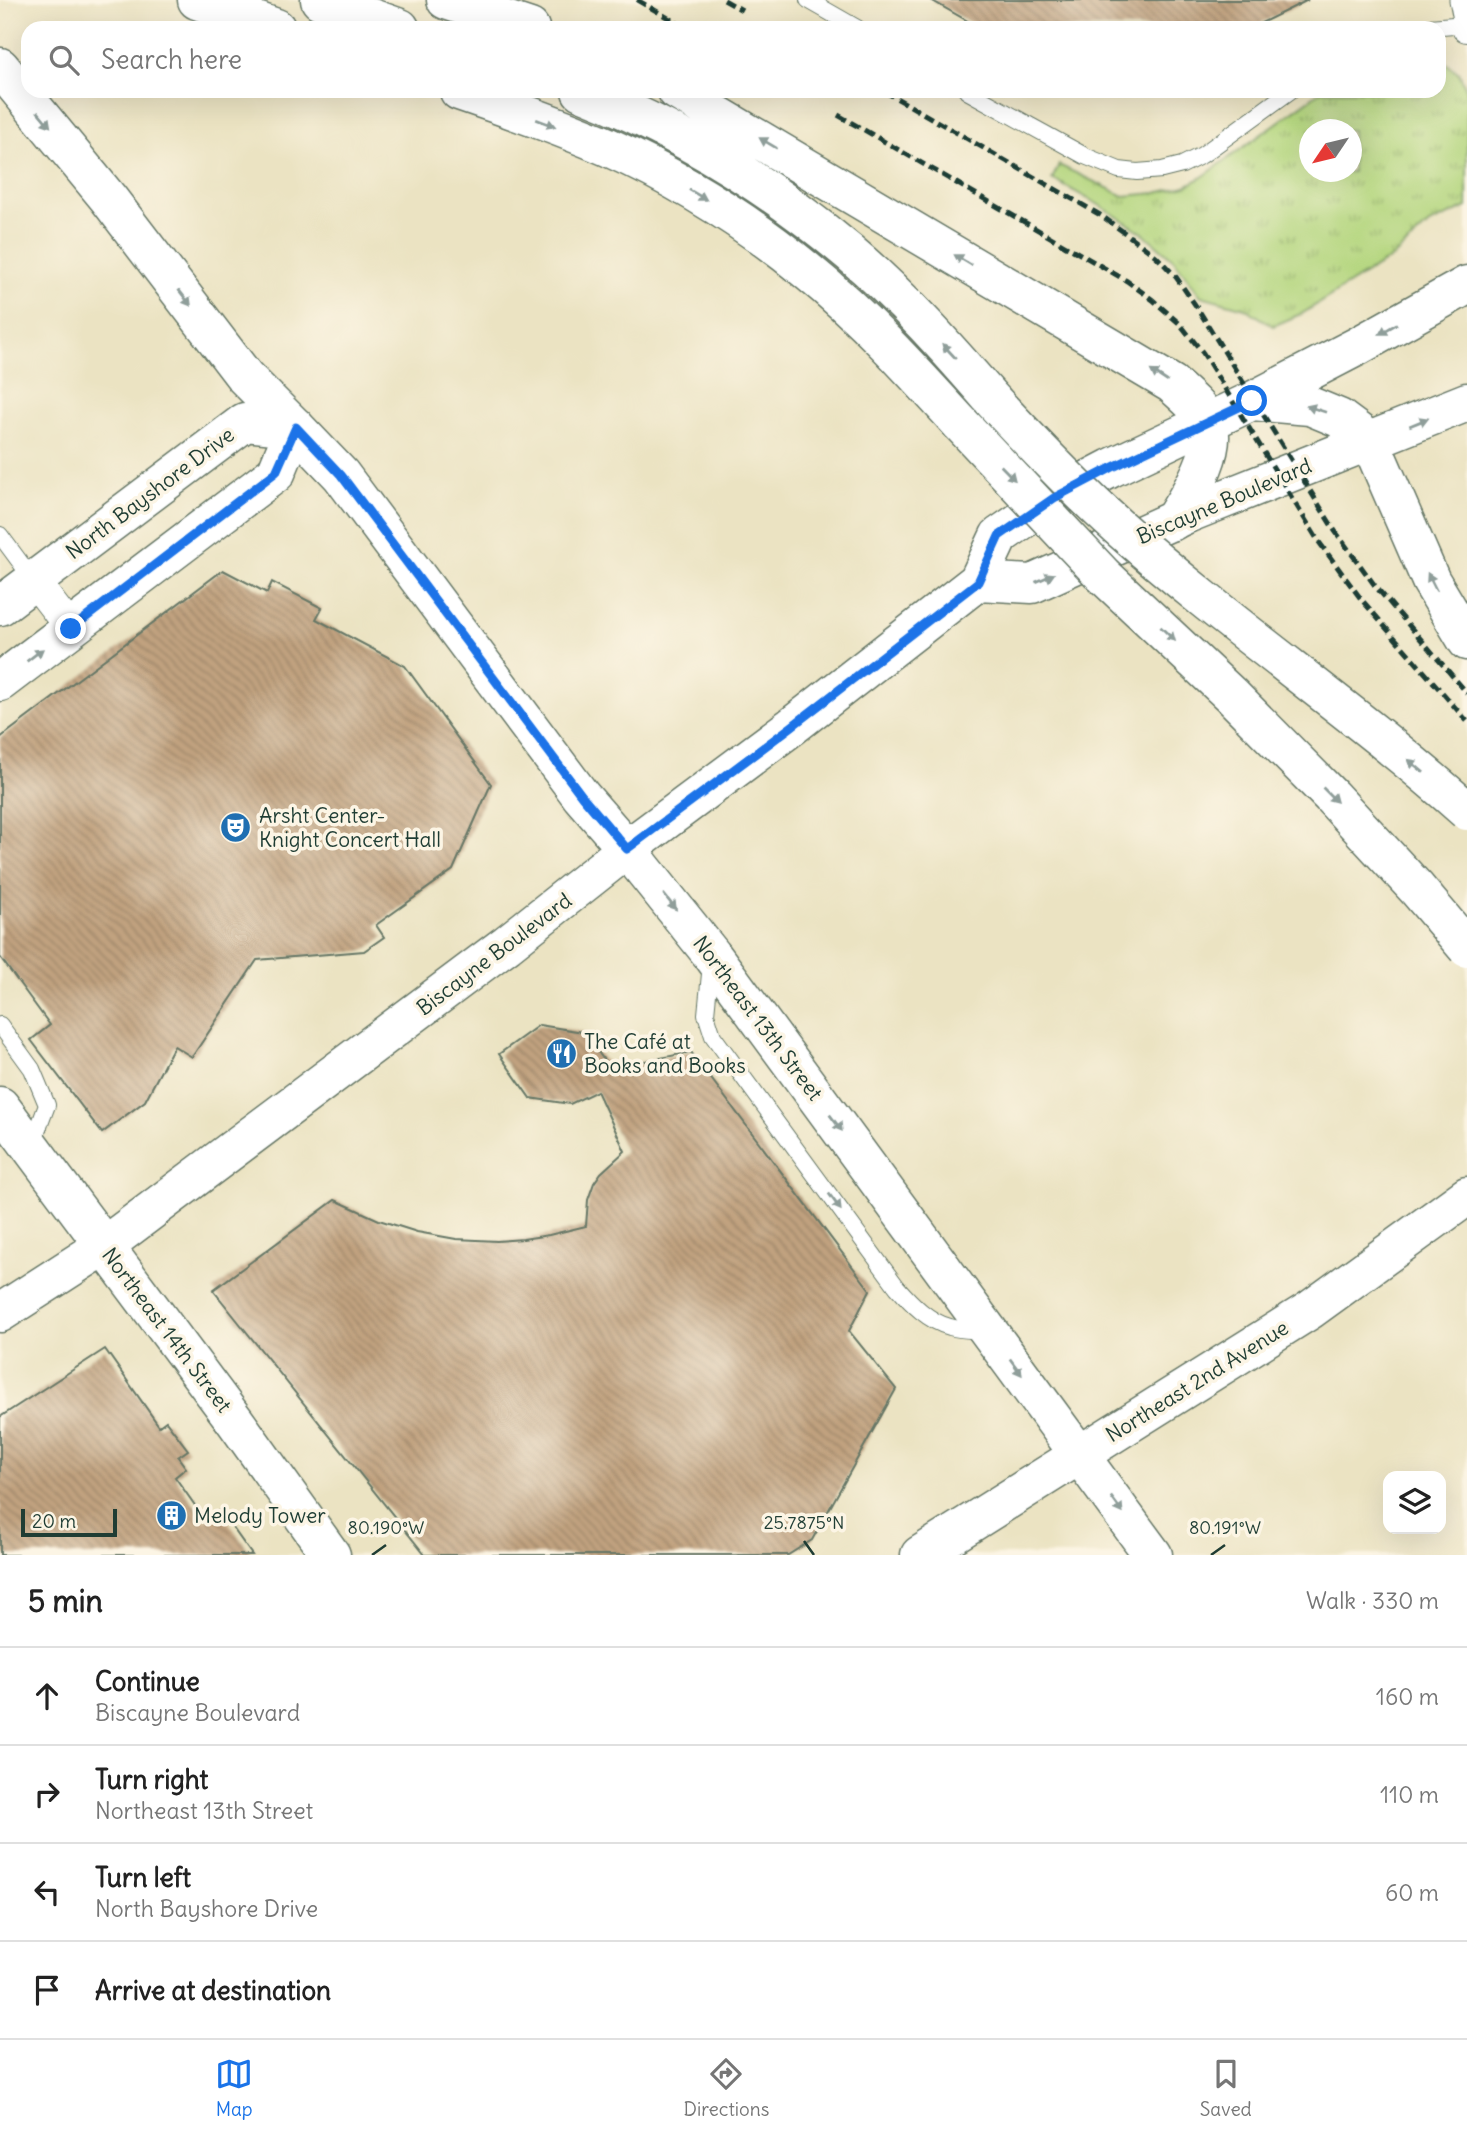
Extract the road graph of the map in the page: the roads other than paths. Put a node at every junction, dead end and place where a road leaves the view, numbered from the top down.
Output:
1 (197, 0) edge
2 (320, 0) edge
3 (446, 0) edge
4 (808, 0) edge
5 (1464, 17) edge
6 (256, 21) edge
7 (380, 21) edge
8 (509, 21) edge
9 (845, 21) edge
10 (1446, 21) edge
11 (0, 67) edge
12 (21, 92) edge
13 (26, 98) edge
14 (478, 98) edge
15 (598, 98) edge
16 (689, 98) edge
17 (980, 98) edge
18 (1280, 98) edge
19 (1467, 285) edge
20 (1252, 401) junction
21 (1467, 402) edge
22 (1208, 422) junction
23 (296, 427) junction
24 (1370, 441) junction
25 (1173, 521) junction
26 (0, 535) edge
27 (34, 580) junction
28 (978, 582) junction
29 (0, 606) edge
30 (71, 629) junction
31 (1467, 641) edge
32 (0, 682) edge
33 (1467, 811) edge
34 (627, 849) junction
35 (1467, 948) edge
36 (0, 1025) edge
37 (0, 1106) edge
38 (31, 1147) junction
39 (1467, 1196) edge
40 (104, 1246) junction
41 (0, 1312) edge
42 (1079, 1454) junction
43 (331, 1555) edge
44 (920, 1555) edge
45 (1153, 1555) edge

1 - 6 main road
2 - 7 main road
3 - 8 main road
4 - 9 lane
5 - 10 lane
11 -> 12 main road, Northeast 13th Street
13 -> 23 main road, Northeast 13th Street
14 -> 35 main road, bridge
33 -> 15 main road, bridge
22 -> 16 main road
17 - 18 lane
19 -> 20 main road, Biscayne Boulevard
20 - 22 main road, Biscayne Boulevard
24 -> 20 main road
24 -> 21 main road, Biscayne Boulevard
22 - 25 main road
22 - 28 main road, Biscayne Boulevard
23 - 27 main road, North Bayshore Drive
23 - 30 main road
23 - 34 main road, Northeast 13th Street
24 - 25 main road, Biscayne Boulevard
31 -> 24 main road
28 -> 25 main road, Biscayne Boulevard
26 - 27 lane
27 - 29 main road, North Bayshore Drive
27 - 30 street
28 - 34 main road, Biscayne Boulevard
32 -> 30 main road
34 - 40 main road, Biscayne Boulevard
34 -> 42 main road, Northeast 13th Street
36 - 38 lane
37 - 38 main road, Northeast 14th Street
38 - 40 main road, Northeast 14th Street
39 - 42 main road, Northeast 2nd Avenue
40 - 41 main road, Biscayne Boulevard
40 - 43 main road, Northeast 14th Street
42 - 44 main road, Northeast 2nd Avenue
42 -> 45 main road, Northeast 13th Street

